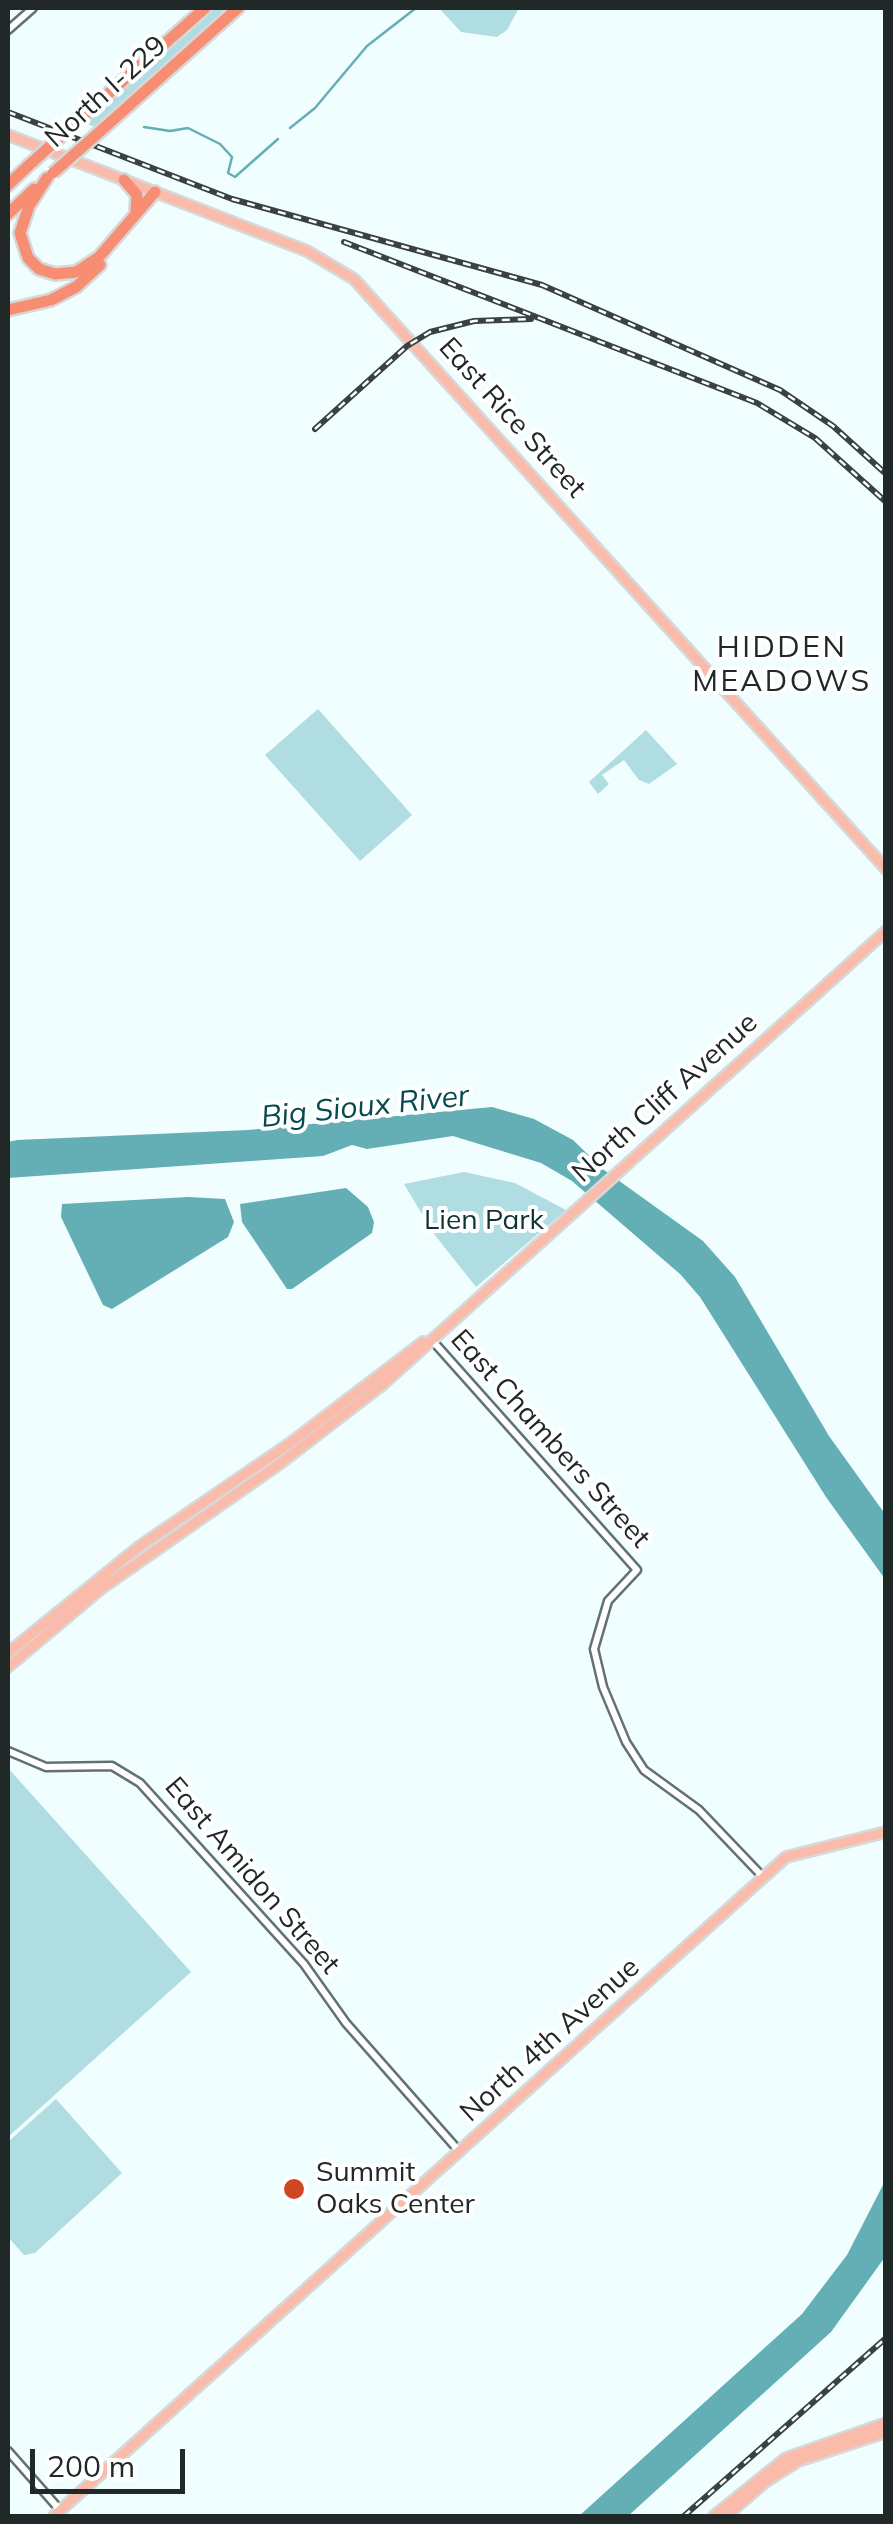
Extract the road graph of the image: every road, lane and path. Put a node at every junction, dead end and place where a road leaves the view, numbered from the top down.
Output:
1 (33, 8) edge
2 (204, 8) edge
3 (238, 8) edge
4 (8, 30) edge
5 (8, 135) edge
6 (50, 176) junction
7 (124, 180) junction
8 (8, 185) edge
9 (158, 193) junction
10 (8, 214) edge
11 (132, 220) junction
12 (8, 310) edge
13 (886, 869) edge
14 (884, 933) edge
15 (430, 1338) junction
16 (8, 1653) edge
17 (8, 1667) edge
18 (8, 1751) edge
19 (882, 1832) edge
20 (763, 1877) junction
21 (460, 2152) junction
22 (886, 2423) edge
23 (886, 2432) edge
24 (8, 2452) edge
25 (58, 2514) edge
26 (714, 2516) edge
27 (726, 2516) edge

1 - 4 street
2 - 8 highway, North I-229, bridge
3 - 6 highway, North I-229, bridge
5 - 7 main road, East Rice Street
6 - 10 highway, North I-229
6 - 11 highway
7 - 9 main road, East Rice Street
7 - 11 highway
9 - 11 highway
9 - 12 highway
9 - 13 main road, East Rice Street
14 - 15 main road, North Cliff Avenue
15 - 16 main road, North Cliff Avenue
15 - 17 main road, North Cliff Avenue
15 - 20 street, East Chambers Street
18 - 21 street, East Amidon Street
19 - 20 main road, North 4th Avenue
20 - 21 main road, North 4th Avenue
21 - 25 main road, North 4th Avenue
22 - 26 main road
23 - 27 main road
24 - 25 street

